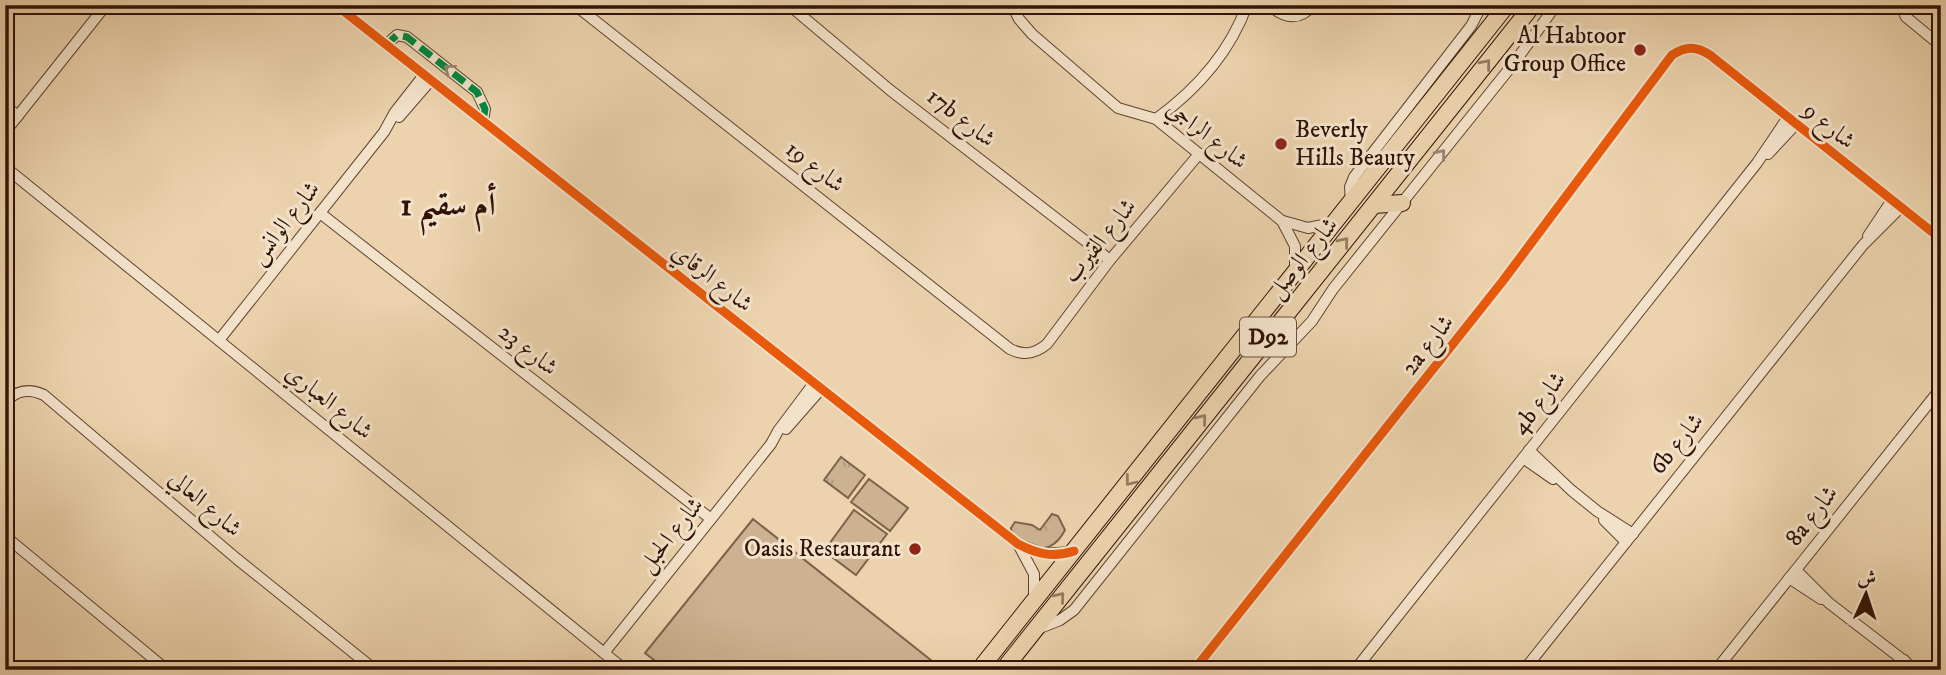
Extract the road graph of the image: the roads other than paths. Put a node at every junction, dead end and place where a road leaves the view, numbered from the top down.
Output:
1 (106, 5) edge
2 (336, 5) edge
3 (575, 5) edge
4 (789, 5) edge
5 (1012, 5) edge
6 (1247, 5) edge
7 (1269, 5) edge
8 (1313, 5) edge
9 (1482, 5) edge
10 (1507, 5) edge
11 (1534, 5) edge
12 (1556, 5) edge
13 (1901, 6) edge
14 (386, 45) junction
15 (1941, 46) edge
16 (1691, 47) joint
17 (427, 78) junction
18 (5, 106) edge
19 (18, 116) junction
20 (1156, 119) junction
21 (1792, 120) junction
22 (483, 121) junction
23 (5, 132) edge
24 (1199, 154) junction
25 (5, 167) edge
26 (1892, 200) junction
27 (1351, 202) junction
28 (1402, 203) junction
29 (1374, 205) junction
30 (1901, 207) junction
31 (320, 213) junction
32 (1282, 221) junction
33 (1335, 223) junction
34 (1941, 239) edge
35 (1863, 246) junction
36 (1110, 260) junction
37 (1293, 274) junction
38 (220, 339) junction
39 (1032, 353) joint
40 (818, 386) junction
41 (1941, 388) edge
42 (5, 402) edge
43 (1526, 454) junction
44 (711, 519) junction
45 (5, 536) edge
46 (1630, 538) junction
47 (1018, 544) junction
48 (1074, 551) junction
49 (1793, 574) junction
50 (1033, 601) junction
51 (1033, 631) junction
52 (604, 653) junction
53 (1901, 665) edge
54 (1915, 669) edge
55 (167, 670) edge
56 (375, 670) edge
57 (625, 670) edge
58 (979, 670) edge
59 (1003, 670) edge
60 (1194, 670) edge
61 (1354, 670) edge
62 (1524, 670) edge
63 (1716, 670) edge

1 - 19 street
2 - 14 street, شارع الرقاي
3 - 39 street, شارع 19
4 - 36 street, 17b شارع
5 - 20 street, شارع الراجي
6 - 20 street
7 - 8 street
9 - 27 street, شارع الوصل
10 - 27 main road, شارع الوصل / D92
29 -> 11 main road, شارع الوصل / D92
28 -> 12 street
13 - 15 street
14 - 17 street, شارع الرقاي
22 -> 14 street
16 - 21 street, شارع 9
16 - 60 street, 2a شارع
17 - 22 street, شارع الرقاي
17 - 31 street, شارع الوانس
18 - 19 street
19 - 23 street
20 - 24 street, شارع الراجي
21 - 26 street, شارع 9
21 - 43 street, 4b شارع
22 - 40 street, شارع الرقاي
24 - 32 street, شارع الراجي
24 - 36 street, شارع القيرب
25 - 38 street, شارع العباري
26 - 30 street, شارع 9
26 - 35 street, 6b شارع
27 - 33 main road, شارع الوصل / D92
28 - 29 main road
28 - 51 street
51 -> 29 main road, شارع الوصل / D92
30 - 34 street, شارع 9
30 - 35 street, 6b شارع
31 - 38 street, شارع الوانس
31 - 44 street, شارع 23
32 - 33 street, شارع الراجي
32 - 37 street, شارع الراجي
33 - 37 main road, شارع الوصل / D92
35 - 46 street, 6b شارع
36 - 39 street, شارع القيرب
37 -> 48 main road, شارع الوصل / D92
38 - 52 street, شارع العباري
40 - 44 street, شارع الحبل
40 - 47 street, شارع الرقاي
41 - 49 street, 8a شارع
42 - 56 street, شارع العالي
43 - 46 street
43 - 61 street, 4b شارع
44 - 52 street, شارع الحبل
45 - 55 street
46 - 62 street, 6b شارع
47 - 48 street, شارع الرقاي
47 - 50 street, شارع الرقاي
48 - 50 main road, شارع الوصل / D92
49 - 53 street
49 - 63 street, 8a شارع
50 - 58 main road, شارع الوصل / D92
51 - 59 main road, شارع الوصل / D92
52 - 57 street, شارع العباري
53 - 54 street

